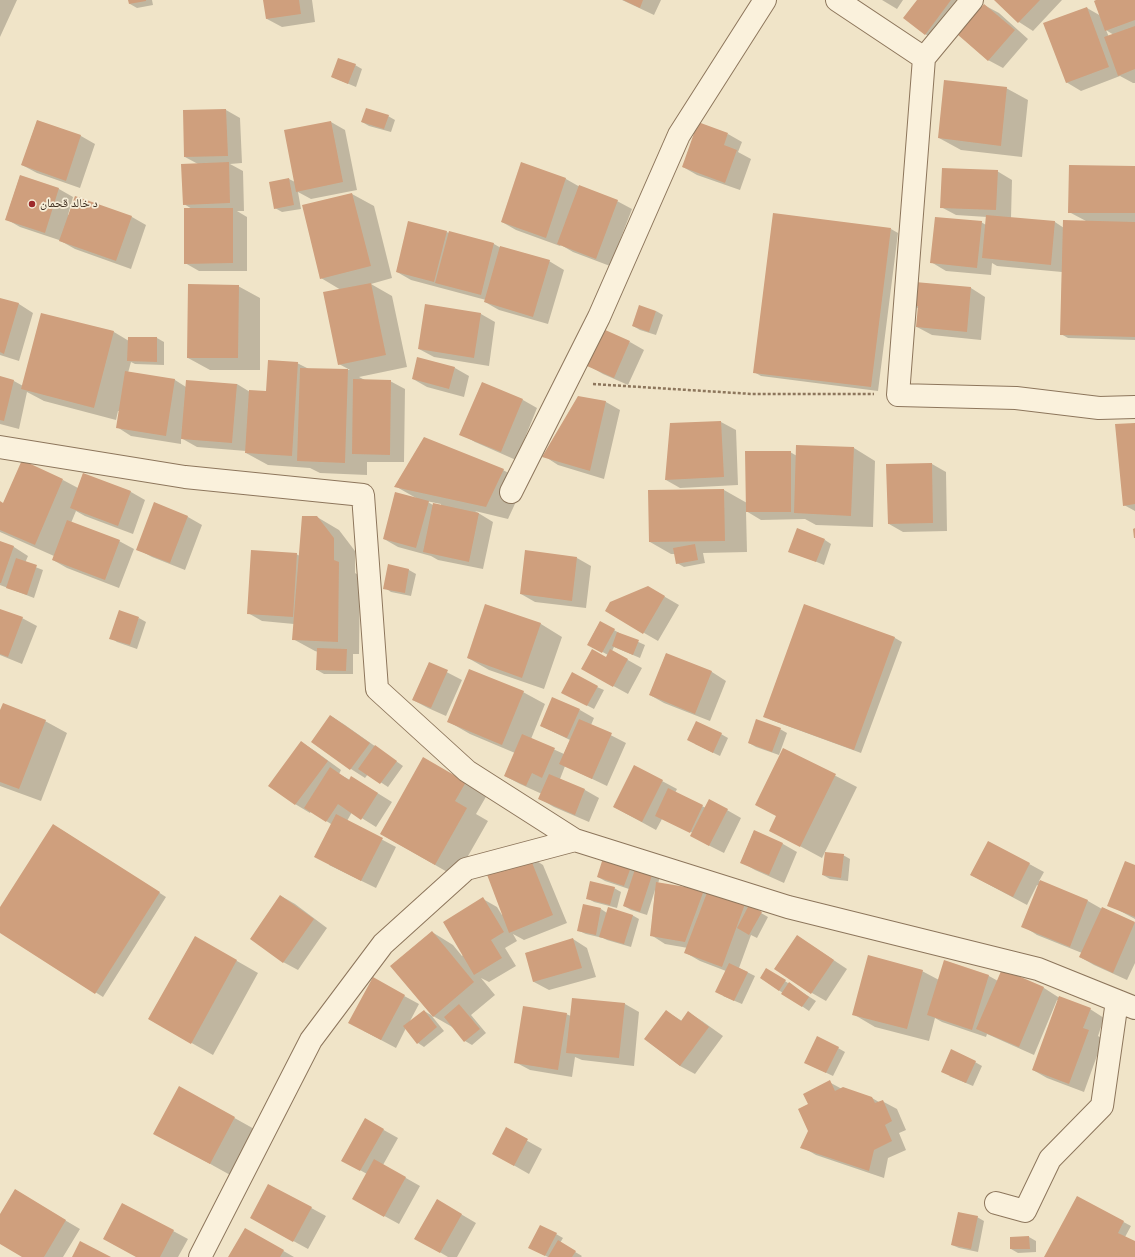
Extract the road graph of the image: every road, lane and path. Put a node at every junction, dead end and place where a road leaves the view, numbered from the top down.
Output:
1 (765, 0) edge
2 (837, 0) edge
3 (972, 0) edge
4 (924, 58) junction
5 (566, 383) junction
6 (898, 395) junction
7 (1135, 407) edge
8 (0, 447) edge
9 (511, 492) dead end
10 (575, 840) junction
11 (1126, 1004) edge
12 (996, 1203) dead end
13 (200, 1257) edge

1 - 5 street
2 - 4 street
3 - 4 street
4 - 6 street
5 - 6 path
5 - 9 street
6 - 7 street
8 - 10 street
10 - 11 street
10 - 13 street
11 - 12 street

